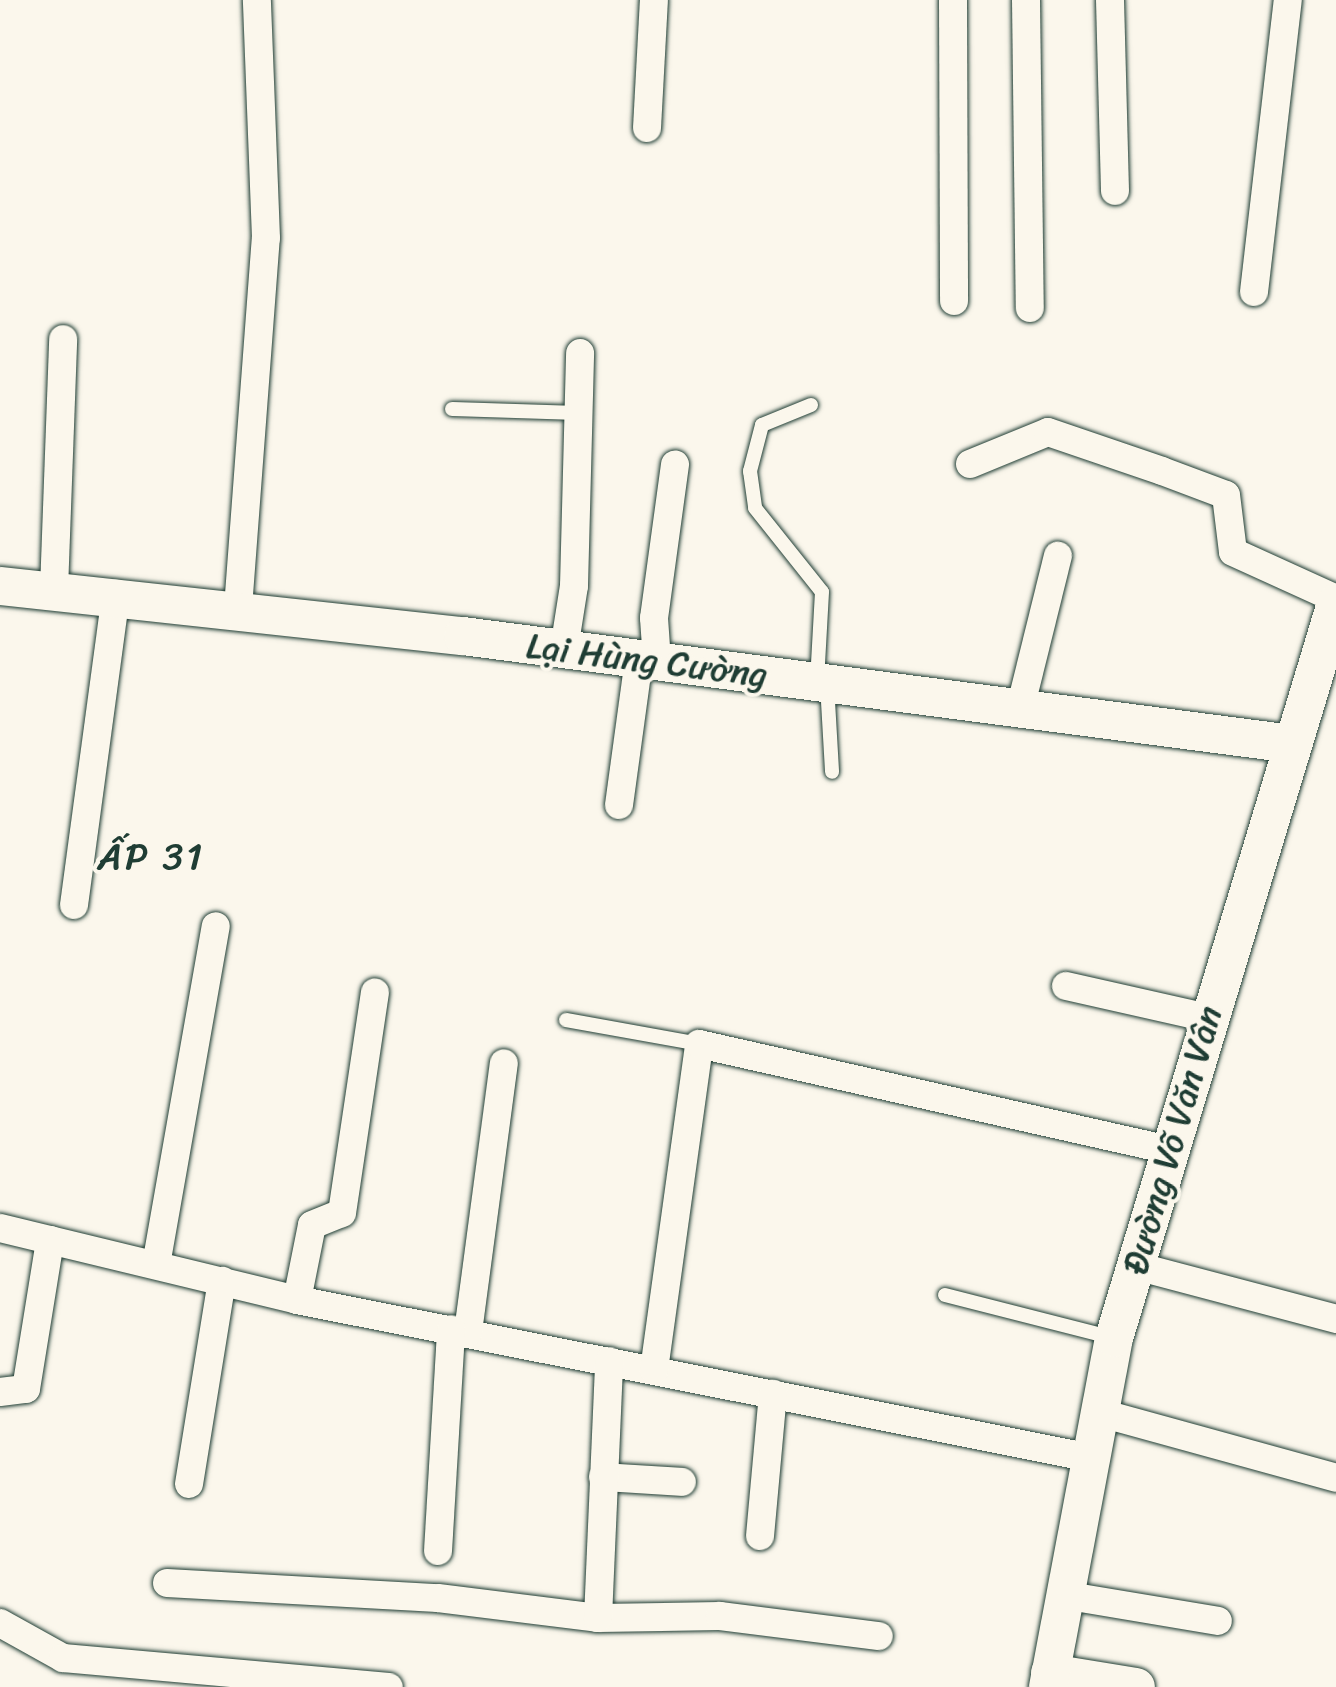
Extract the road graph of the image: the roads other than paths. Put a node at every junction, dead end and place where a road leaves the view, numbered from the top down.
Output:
1 (258, 0) edge
2 (654, 0) edge
3 (953, 0) edge
4 (1026, 0) edge
5 (1110, 0) edge
6 (1288, 0) edge
7 (647, 128) dead end
8 (1115, 191) dead end
9 (1254, 292) dead end
10 (954, 302) dead end
11 (1030, 308) dead end
12 (64, 339) dead end
13 (580, 354) dead end
14 (811, 405) dead end
15 (452, 409) dead end
16 (579, 413) junction
17 (675, 464) dead end
18 (970, 464) dead end
19 (1058, 556) dead end
20 (0, 586) edge
21 (54, 590) junction
22 (116, 594) junction
23 (1336, 601) edge
24 (238, 608) junction
25 (564, 649) junction
26 (648, 660) junction
27 (822, 683) junction
28 (1020, 709) junction
29 (1292, 744) junction
30 (832, 772) dead end
31 (619, 805) dead end
32 (74, 904) dead end
33 (216, 926) dead end
34 (1066, 986) dead end
35 (374, 992) dead end
36 (1208, 1018) junction
37 (566, 1020) dead end
38 (699, 1044) junction
39 (504, 1063) dead end
40 (1174, 1151) junction
41 (0, 1228) edge
42 (50, 1240) junction
43 (156, 1265) junction
44 (1136, 1266) junction
45 (222, 1281) junction
46 (946, 1295) dead end
47 (297, 1300) junction
48 (1336, 1319) edge
49 (459, 1331) junction
50 (1114, 1338) junction
51 (609, 1360) junction
52 (654, 1370) junction
53 (0, 1392) edge
54 (773, 1394) junction
55 (1097, 1412) junction
56 (1086, 1457) junction
57 (603, 1477) junction
58 (1336, 1478) edge
59 (682, 1482) dead end
60 (189, 1484) dead end
61 (760, 1536) dead end
62 (438, 1551) dead end
63 (167, 1583) dead end
64 (1063, 1595) junction
65 (598, 1618) junction
66 (1218, 1621) dead end
67 (0, 1622) edge
68 (879, 1636) dead end
69 (202, 1678) edge
70 (1049, 1680) edge
71 (370, 1686) edge
72 (1136, 1687) edge

1 - 24 street
2 - 7 street
3 - 10 street
4 - 11 street
5 - 8 street
6 - 9 street
12 - 21 street
13 - 16 street
14 - 27 lane
15 - 16 lane
16 - 25 street
17 - 26 street
18 - 23 street
19 - 28 street
20 - 21 street, Lại Hùng Cường
21 - 22 street, Lại Hùng Cường
22 - 24 street, Lại Hùng Cường
22 - 32 street
23 - 29 street, Đường Võ Văn Vân
24 - 25 street, Lại Hùng Cường
25 - 26 street, Lại Hùng Cường
26 - 27 street, Lại Hùng Cường
26 - 31 street
27 - 28 street, Lại Hùng Cường
27 - 30 lane
28 - 29 street, Lại Hùng Cường
29 - 36 street, Đường Võ Văn Vân
33 - 43 street
34 - 36 street
35 - 47 street
36 - 40 street, Đường Võ Văn Vân
37 - 38 lane
38 - 40 street
38 - 52 street
39 - 49 street
40 - 44 street, Đường Võ Văn Vân
41 - 42 street
42 - 43 street
42 - 53 street
43 - 45 street
44 - 48 street
44 - 50 street, Đường Võ Văn Vân
45 - 47 street
45 - 60 street
46 - 50 lane
47 - 49 street
49 - 51 street
49 - 62 street
50 - 55 street, Đường Võ Văn Vân
51 - 52 street
51 - 57 street
52 - 54 street
54 - 56 street
54 - 61 street
55 - 56 street, Đường Võ Văn Vân
55 - 58 street
56 - 64 street, Đường Võ Văn Vân
57 - 59 street
57 - 65 street
63 - 65 street
64 - 66 street
64 - 70 street, Đường Võ Văn Vân
65 - 68 street
67 - 69 street
69 - 71 street
70 - 72 street

